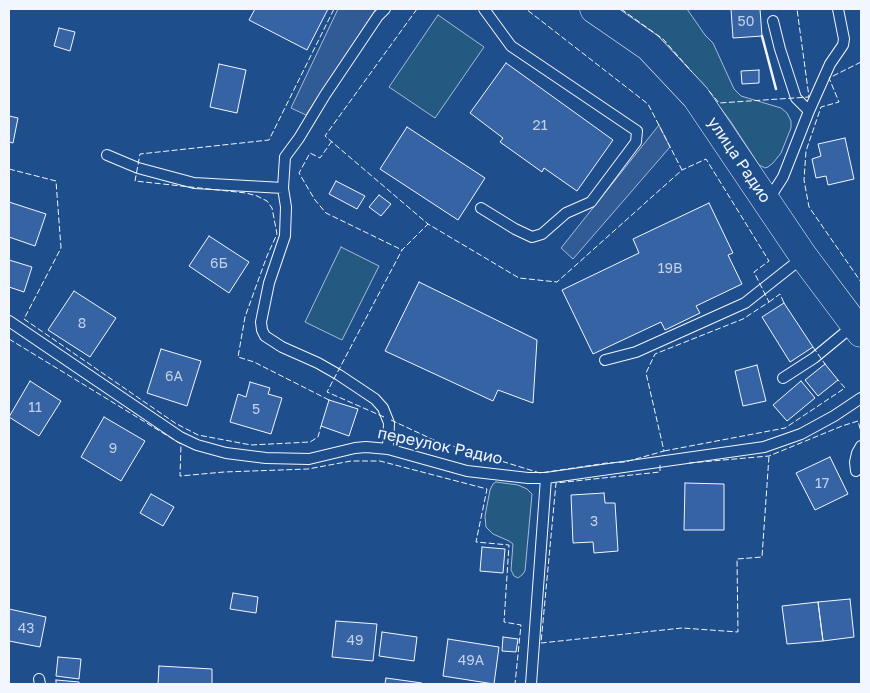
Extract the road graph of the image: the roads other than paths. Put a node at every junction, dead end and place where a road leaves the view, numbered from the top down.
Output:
1 (385, 9) edge
2 (484, 9) edge
3 (594, 9) edge
4 (838, 9) edge
5 (774, 21) dead end
6 (809, 111) junction
7 (107, 155) dead end
8 (283, 188) junction
9 (766, 199) junction
10 (480, 208) dead end
11 (804, 257) junction
12 (9, 320) edge
13 (858, 329) edge
14 (605, 360) dead end
15 (783, 378) dead end
16 (861, 398) edge
17 (861, 446) edge
18 (388, 449) junction
19 (856, 472) dead end
20 (546, 478) junction
21 (531, 684) edge

1 - 8 lane
2 - 10 lane
3 - 9 main road, улица Радио
4 - 6 lane
5 - 6 lane
6 - 9 lane
7 - 8 lane
8 - 18 lane
9 - 11 main road, улица Радио
11 - 13 main road, улица Радио
11 - 14 lane
12 - 18 lane, переулок Радио
13 - 15 lane
16 - 20 lane, переулок Радио
17 - 19 lane
18 - 20 lane, переулок Радио
20 - 21 lane

